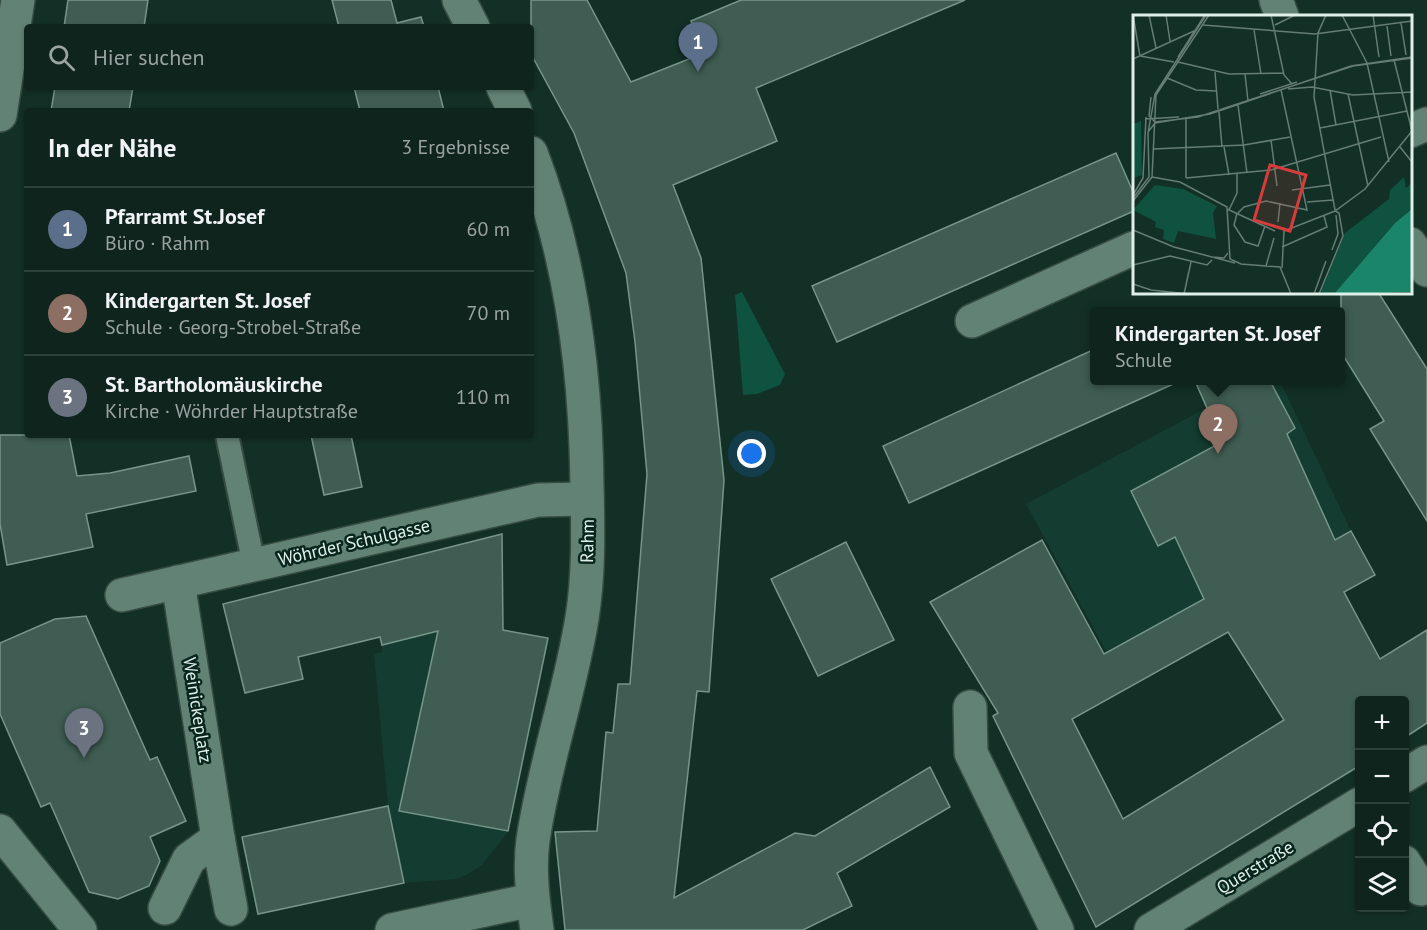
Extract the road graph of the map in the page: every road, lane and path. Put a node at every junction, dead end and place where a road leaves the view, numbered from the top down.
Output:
1 (18, 0) edge
2 (459, 0) edge
3 (1276, 0) edge
4 (1282, 15) edge
5 (471, 24) edge
6 (504, 90) edge
7 (514, 108) edge
8 (0, 115) edge
9 (1427, 124) edge
10 (1412, 130) edge
11 (534, 163) edge
12 (1412, 247) edge
13 (1133, 248) edge
14 (1427, 270) edge
15 (972, 321) dead end
16 (228, 438) edge
17 (587, 499) junction
18 (254, 565) junction
19 (178, 582) junction
20 (122, 595) dead end
21 (969, 707) dead end
22 (1427, 762) edge
23 (1409, 773) edge
24 (1355, 806) edge
25 (0, 831) edge
26 (218, 838) junction
27 (1409, 870) edge
28 (1421, 889) dead end
29 (165, 909) dead end
30 (231, 909) dead end
31 (535, 915) edge
32 (80, 930) edge
33 (392, 930) edge
34 (1058, 930) edge
35 (1151, 930) edge

1 - 8 street
2 - 5 street
3 - 4 street
6 - 7 street
9 - 10 street
11 - 17 street, Rahm
12 - 14 street
13 - 15 street
16 - 18 lane
17 - 18 street, Wöhrder Schulgasse
17 - 31 street, Rahm
18 - 19 street, Wöhrder Schulgasse
19 - 20 street, Wöhrder Schulgasse
19 - 26 street, Weinickeplatz
21 - 34 street
22 - 23 street
24 - 35 street, Querstraße
25 - 32 street
26 - 29 street
26 - 30 street, Weinickeplatz
27 - 28 street
31 - 33 street

